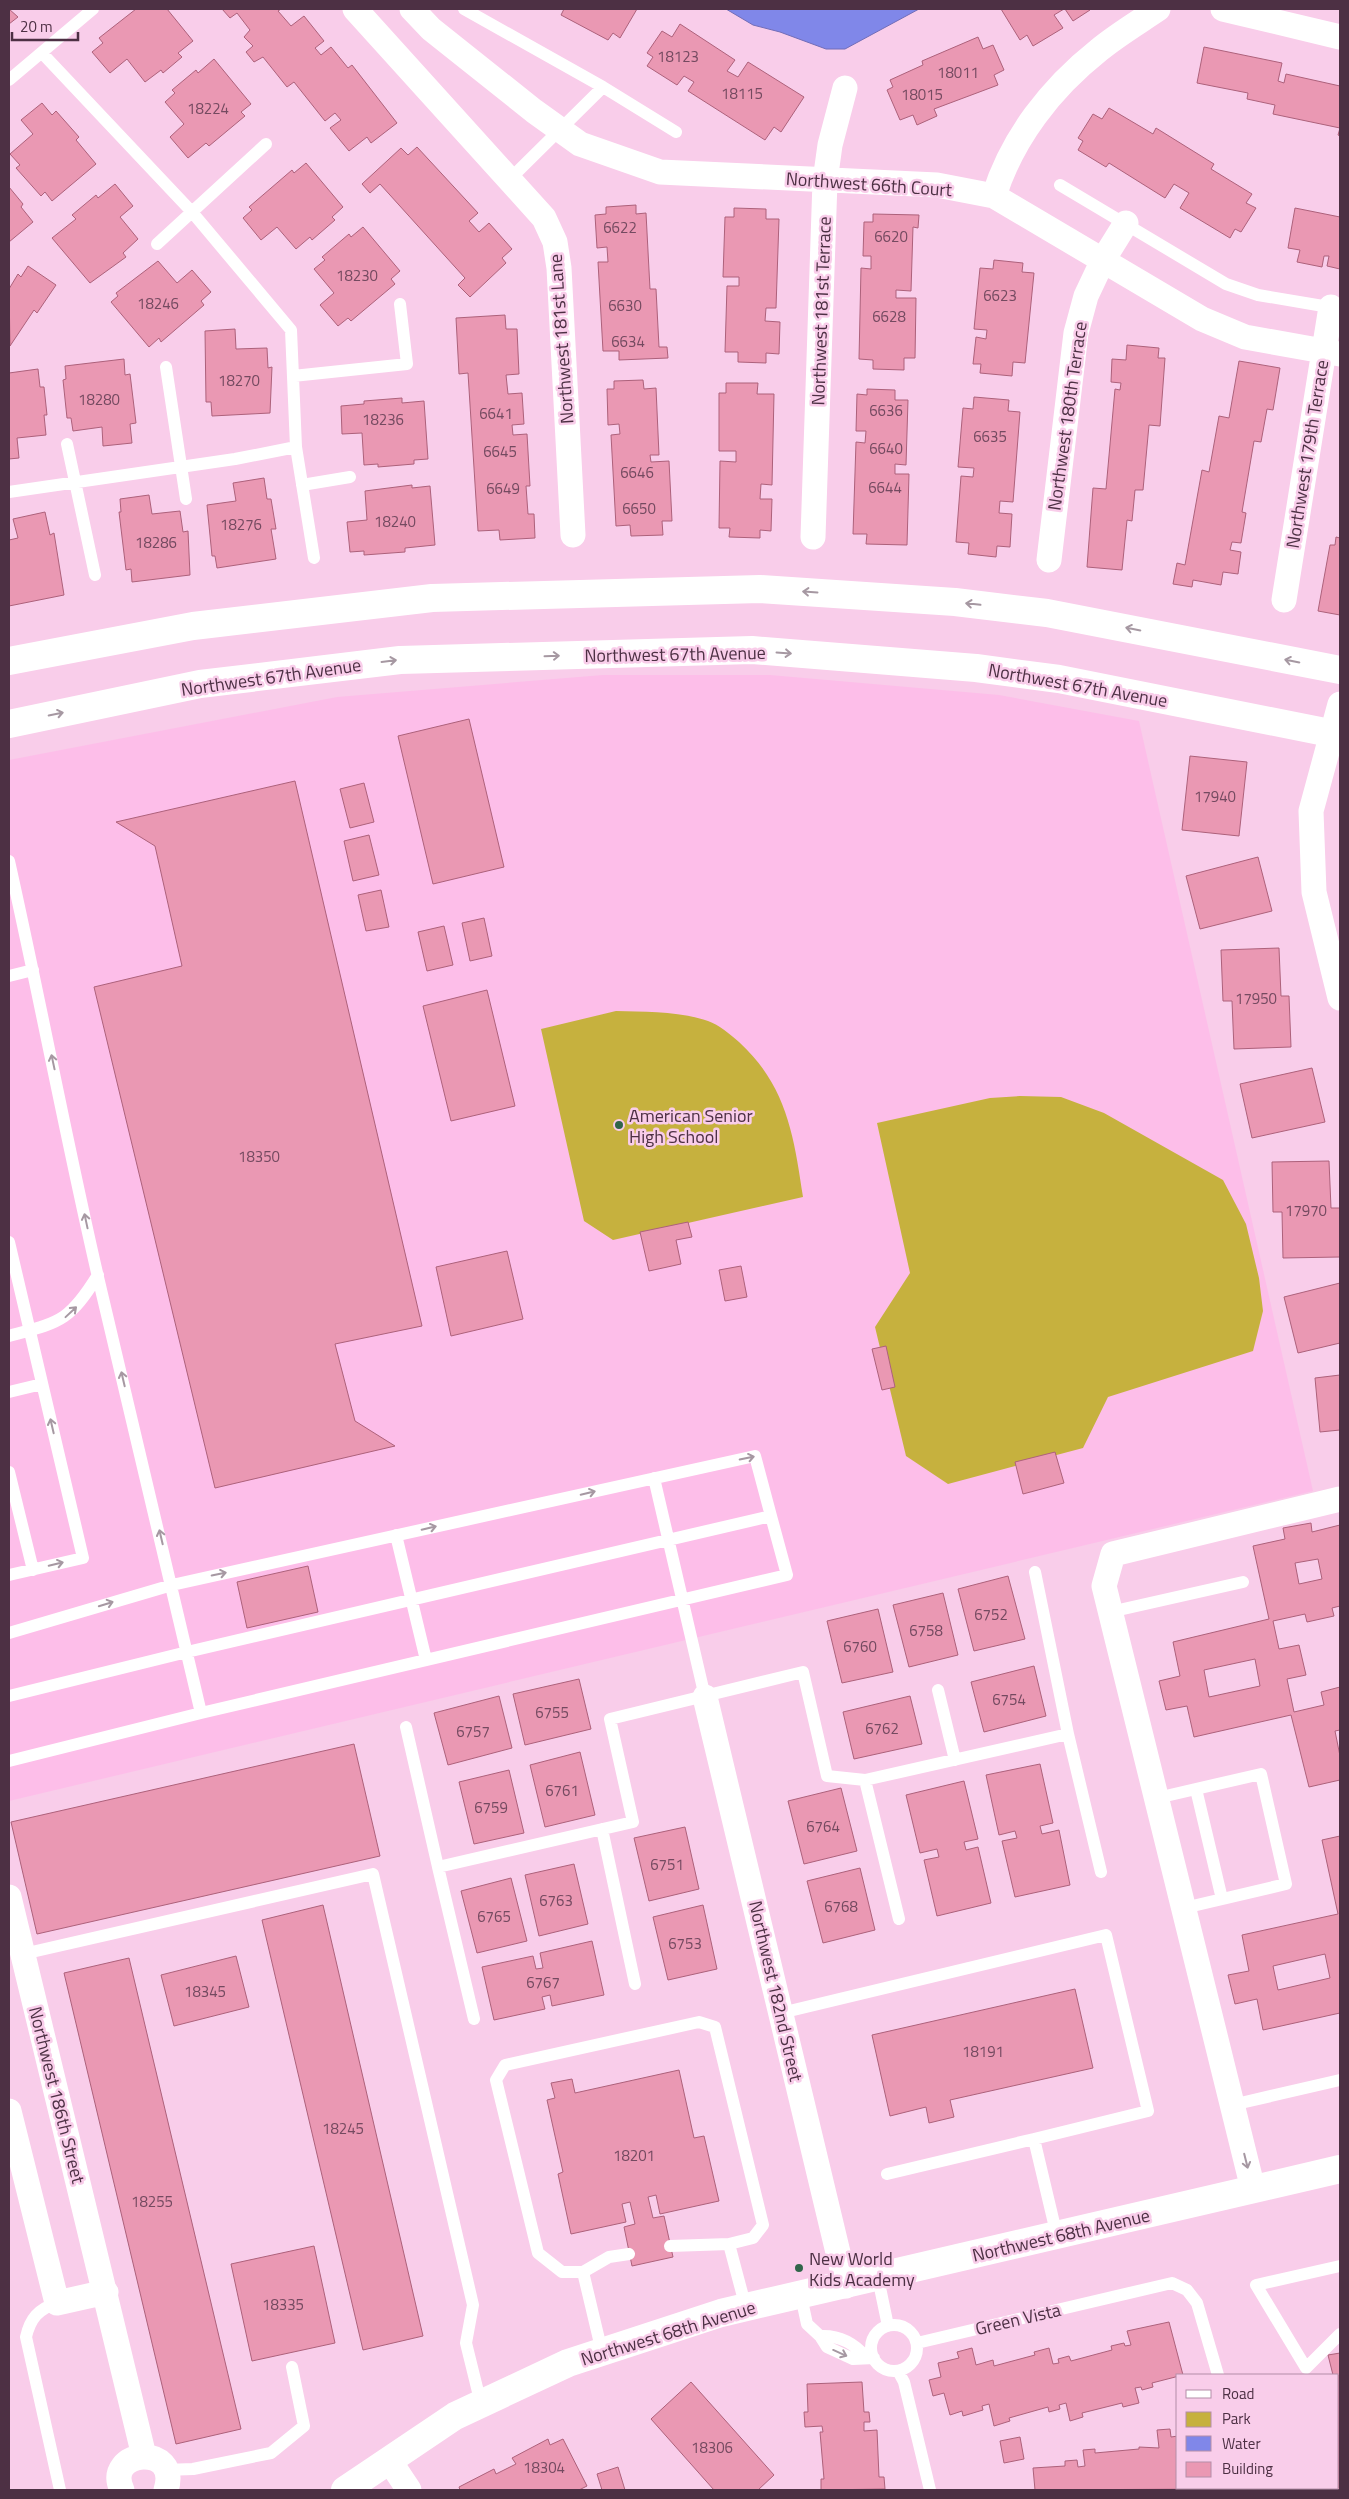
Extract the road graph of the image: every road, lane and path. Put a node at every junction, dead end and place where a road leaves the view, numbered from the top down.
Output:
1 (94, 9) edge
2 (355, 9) edge
3 (412, 9) edge
4 (464, 9) edge
5 (1158, 9) edge
6 (1224, 9) edge
7 (1340, 37) edge
8 (42, 53) junction
9 (9, 80) edge
10 (603, 87) junction
11 (845, 88) dead end
12 (559, 129) junction
13 (676, 132) dead end
14 (266, 144) dead end
15 (510, 178) junction
16 (825, 181) junction
17 (1060, 185) dead end
18 (994, 196) junction
19 (192, 212) junction
20 (1126, 223) junction
21 (157, 244) dead end
22 (1103, 260) junction
23 (400, 304) dead end
24 (1335, 308) edge
25 (1332, 353) edge
26 (166, 367) dead end
27 (293, 376) junction
28 (67, 444) dead end
29 (296, 447) junction
30 (181, 467) junction
31 (350, 477) dead end
32 (74, 483) junction
33 (302, 485) junction
34 (9, 492) edge
35 (186, 499) dead end
36 (573, 535) dead end
37 (813, 537) dead end
38 (314, 558) dead end
39 (1049, 560) dead end
40 (95, 575) dead end
41 (1284, 600) dead end
42 (9, 661) edge
43 (1340, 670) edge
44 (1340, 704) edge
45 (9, 724) edge
46 (1337, 734) edge
47 (9, 861) edge
48 (13, 898) edge
49 (1333, 940) edge
50 (33, 970) junction
51 (9, 976) edge
52 (1340, 998) edge
53 (9, 1242) edge
54 (98, 1275) junction
55 (30, 1331) junction
56 (9, 1336) edge
57 (42, 1384) junction
58 (9, 1392) edge
59 (9, 1472) edge
60 (654, 1478) junction
61 (1340, 1499) edge
62 (771, 1516) junction
63 (396, 1535) junction
64 (669, 1540) junction
65 (33, 1570) junction
66 (1035, 1572) dead end
67 (9, 1575) edge
68 (1243, 1582) dead end
69 (172, 1584) junction
70 (412, 1600) junction
71 (684, 1600) junction
72 (1110, 1612) junction
73 (9, 1632) edge
74 (187, 1652) junction
75 (426, 1660) junction
76 (938, 1690) dead end
77 (9, 1696) edge
78 (705, 1697) junction
79 (201, 1713) junction
80 (406, 1727) dead end
81 (1068, 1734) junction
82 (955, 1760) junction
83 (9, 1761) edge
84 (865, 1780) junction
85 (1196, 1789) junction
86 (1157, 1798) junction
87 (602, 1829) junction
88 (438, 1867) junction
89 (1100, 1872) dead end
90 (9, 1898) edge
91 (1222, 1899) junction
92 (1184, 1908) junction
93 (899, 1919) dead end
94 (23, 1954) junction
95 (635, 1984) dead end
96 (781, 2013) junction
97 (474, 2019) dead end
98 (1340, 2080) edge
99 (1232, 2105) junction
100 (9, 2111) edge
101 (1034, 2139) junction
102 (1340, 2169) edge
103 (887, 2174) dead end
104 (1253, 2189) junction
105 (1057, 2236) junction
106 (729, 2244) junction
107 (670, 2246) dead end
108 (630, 2254) dead end
109 (1340, 2266) edge
110 (583, 2272) junction
111 (878, 2278) junction
112 (846, 2286) junction
113 (106, 2292) junction
114 (801, 2296) junction
115 (57, 2303) junction
116 (746, 2308) junction
117 (888, 2326) junction
118 (1340, 2334) edge
119 (917, 2343) junction
120 (602, 2352) junction
121 (870, 2358) junction
122 (292, 2367) dead end
123 (898, 2371) junction
124 (1218, 2374) edge
125 (481, 2404) junction
126 (144, 2456) junction
127 (389, 2460) junction
128 (169, 2481) edge
129 (354, 2488) edge
130 (60, 2490) edge
131 (122, 2490) edge
132 (409, 2490) edge
133 (930, 2490) edge

1 - 8 lane
2 - 15 street, Northwest 181st Lane
3 - 12 street, Northwest 66th Court
4 - 10 lane
5 - 18 street
6 - 7 street
8 - 9 lane
8 - 19 lane
10 - 12 lane
10 - 13 lane
11 - 16 street, Northwest 181st Terrace
12 - 15 lane
12 - 16 street, Northwest 66th Court
14 - 19 lane
15 - 36 street, Northwest 181st Lane
16 - 18 street, Northwest 66th Court
16 - 37 street, Northwest 181st Terrace
17 - 20 lane
18 - 22 street, Northwest 66th Court
19 - 21 lane
19 - 27 lane
20 - 22 street, Northwest 180th Terrace
20 - 24 lane
22 - 25 street, Northwest 66th Court
22 - 39 street, Northwest 180th Terrace
23 - 27 lane
24 - 25 street, Northwest 179th Terrace
25 - 41 street, Northwest 179th Terrace
26 - 30 lane
27 - 29 lane
28 - 32 lane
29 - 30 lane
29 - 33 lane
30 - 32 lane
30 - 35 lane
31 - 33 lane
32 - 34 lane
32 - 40 lane
33 - 38 lane
43 -> 42 main road
44 - 46 street
45 -> 46 main road, Northwest 67th Avenue
46 - 49 street
47 - 48 lane
48 - 50 lane
49 - 52 street
50 - 51 lane
54 -> 50 lane
53 - 55 lane
55 -> 54 lane
69 -> 54 lane
55 - 56 lane
55 - 57 lane
57 - 58 lane
65 -> 57 lane
59 - 65 lane
60 -> 62 lane
63 -> 60 lane
60 - 64 lane
61 - 72 street
62 - 64 lane
62 - 71 lane
69 -> 63 lane
63 - 70 lane
64 - 70 lane
64 - 71 lane
65 - 67 lane
66 - 81 lane
68 - 72 lane
73 -> 69 lane
69 - 74 lane
70 - 74 lane
70 - 75 lane
71 - 75 lane
71 - 78 lane
72 - 86 street
74 - 77 lane
74 - 79 lane
75 - 79 lane
76 - 82 lane
78 - 84 lane
78 - 87 lane
78 - 96 street, Northwest 182nd Street
79 - 83 lane
80 - 88 lane
81 - 82 lane
81 - 89 lane
82 - 84 lane
84 - 93 lane
85 - 86 lane
85 - 91 lane
85 - 91 lane
86 - 92 street
87 - 88 lane
87 - 95 lane
88 - 97 lane
90 - 94 street, Northwest 186th Street
91 - 92 lane
92 - 99 street
94 - 113 street, Northwest 186th Street
94 - 125 lane
96 - 101 lane
96 - 112 street, Northwest 182nd Street
98 - 99 lane
99 -> 104 street
100 - 115 street
101 - 103 lane
101 - 105 lane
102 - 104 main road, Northwest 68th Avenue
104 - 105 main road, Northwest 68th Avenue
105 - 111 main road, Northwest 68th Avenue
106 - 107 lane
106 - 110 lane
106 - 116 lane
108 - 110 lane
109 - 118 lane
110 - 120 lane
111 - 112 main road, Northwest 68th Avenue
111 - 117 lane
112 - 114 main road, Northwest 68th Avenue
113 - 115 street
113 - 126 street, Northwest 186th Street
114 - 116 main road, Northwest 68th Avenue
114 -> 121 lane
115 - 130 lane
116 - 120 main road, Northwest 68th Avenue
117 - 119 lane
117 - 121 lane
119 - 123 lane
119 - 124 lane, Green Vista
120 - 125 main road, Northwest 68th Avenue
121 - 123 lane
122 - 128 lane
123 - 133 lane
125 - 127 main road, Northwest 68th Avenue
126 - 128 street
126 - 131 street
127 - 129 main road, Northwest 68th Avenue
127 - 132 street

